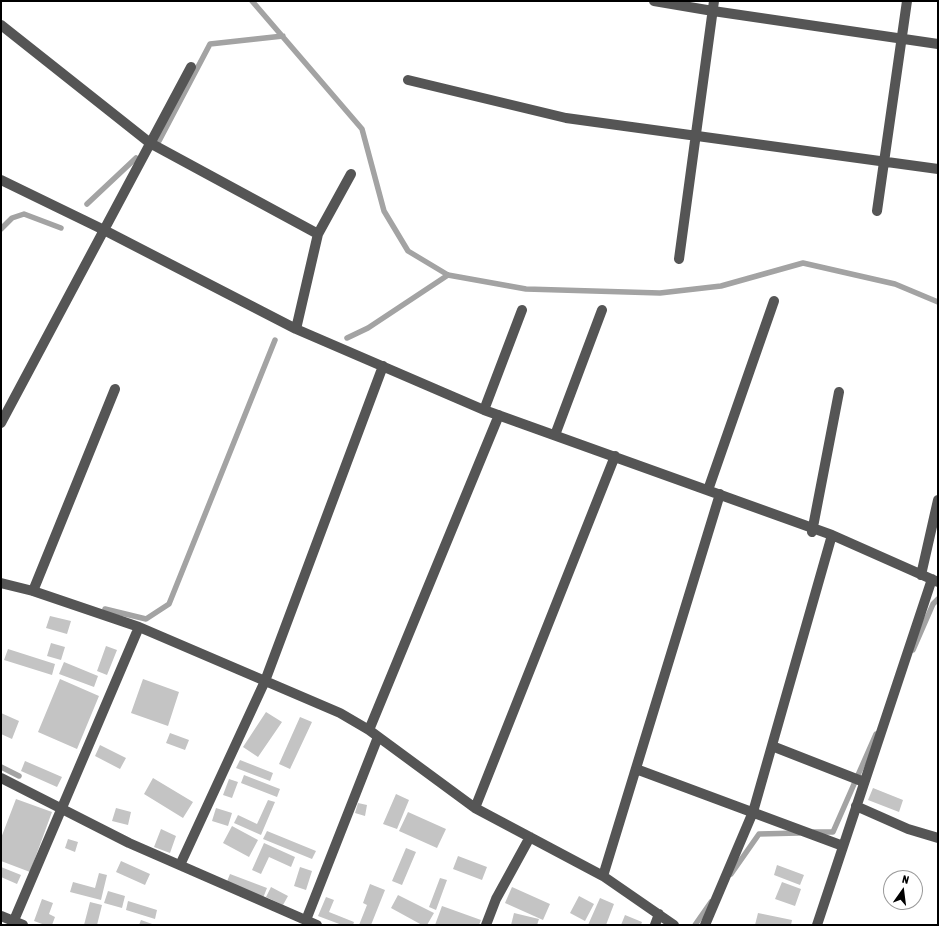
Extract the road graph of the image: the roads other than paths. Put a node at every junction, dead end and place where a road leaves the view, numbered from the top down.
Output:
1 (654, 1) edge
2 (907, 1) edge
3 (713, 6) edge
4 (1, 25) edge
5 (902, 39) junction
6 (938, 44) edge
7 (192, 67) dead end
8 (408, 80) dead end
9 (696, 136) junction
10 (150, 143) junction
11 (884, 161) junction
12 (938, 169) edge
13 (351, 174) dead end
14 (1, 180) edge
15 (877, 211) dead end
16 (104, 230) junction
17 (318, 234) junction
18 (679, 259) dead end
19 (774, 301) dead end
20 (522, 310) dead end
21 (602, 310) dead end
22 (296, 329) junction
23 (383, 366) junction
24 (115, 389) dead end
25 (839, 392) dead end
26 (484, 410) junction
27 (499, 415) junction
28 (1, 423) edge
29 (555, 435) junction
30 (615, 456) junction
31 (708, 490) junction
32 (720, 494) junction
33 (938, 500) edge
34 (813, 530) junction
35 (832, 535) junction
36 (921, 575) junction
37 (935, 581) edge
38 (1, 583) edge
39 (33, 591) junction
40 (139, 627) junction
41 (265, 681) junction
42 (369, 730) junction
43 (378, 737) junction
44 (772, 746) junction
45 (636, 769) junction
46 (1, 778) edge
47 (864, 782) junction
48 (856, 806) junction
49 (475, 808) junction
50 (62, 809) junction
51 (753, 812) junction
52 (530, 837) junction
53 (938, 838) edge
54 (843, 846) junction
55 (180, 865) junction
56 (603, 876) junction
57 (659, 914) junction
58 (1, 916) edge
59 (306, 920) junction
60 (17, 924) edge
61 (317, 925) edge
62 (486, 925) edge
63 (655, 925) edge
64 (674, 925) edge
65 (705, 925) edge
66 (816, 925) edge

1 - 3 street
2 - 5 street
3 - 5 street
3 - 9 street
4 - 10 street
5 - 6 street
5 - 11 street
7 - 10 street
8 - 9 street
9 - 11 street
9 - 18 street
10 - 16 street
10 - 17 street
11 - 12 street
11 - 15 street
13 - 17 street
14 - 16 street
16 - 22 street
16 - 28 street
17 - 22 street
19 - 31 street
20 - 26 street
21 - 29 street
22 - 23 street
23 - 26 street
23 - 41 street
24 - 39 street
25 - 34 street
26 - 27 street
27 - 29 street
27 - 42 street
29 - 30 street
30 - 31 street
30 - 49 street
31 - 32 street
32 - 34 street
32 - 45 street
33 - 36 street
34 - 35 street
35 - 36 street
35 - 44 street
36 - 37 street
37 - 47 street
38 - 39 street
39 - 40 street
40 - 41 street
40 - 50 street
41 - 42 street
41 - 55 street
42 - 43 street
43 - 49 street
43 - 59 street
44 - 47 street
44 - 51 street
45 - 51 street
45 - 56 street
46 - 50 street
47 - 48 street
48 - 53 street
48 - 54 street
49 - 52 street
50 - 55 street
50 - 60 street
51 - 54 street
51 - 65 street
52 - 56 street
52 - 62 street
54 - 66 street
55 - 59 street
56 - 57 street
57 - 63 street
57 - 64 street
58 - 60 street
59 - 61 street

